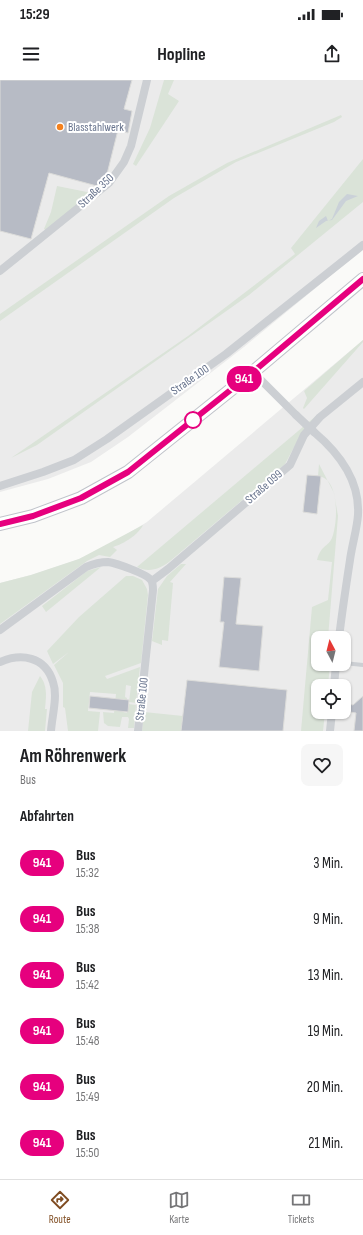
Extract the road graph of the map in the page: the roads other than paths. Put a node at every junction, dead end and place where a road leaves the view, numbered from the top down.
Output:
1 (147, 80) edge
2 (363, 245) edge
3 (0, 271) edge
4 (363, 279) edge
5 (253, 372) junction
6 (363, 382) edge
7 (0, 486) edge
8 (0, 524) edge
9 (152, 581) junction
10 (0, 630) edge
11 (340, 631) edge
12 (0, 662) edge
13 (351, 664) edge
14 (363, 665) edge
15 (331, 719) edge
16 (51, 731) edge
17 (138, 731) edge
18 (330, 731) edge

1 - 3 street, Straße 350
2 - 7 street, Straße 100
4 - 5 main road
5 - 8 main road
5 - 11 street, bridge
6 - 9 street, Straße 099
9 - 10 street
9 - 17 street, Straße 100
12 - 16 street
13 - 14 lane
15 - 18 street

